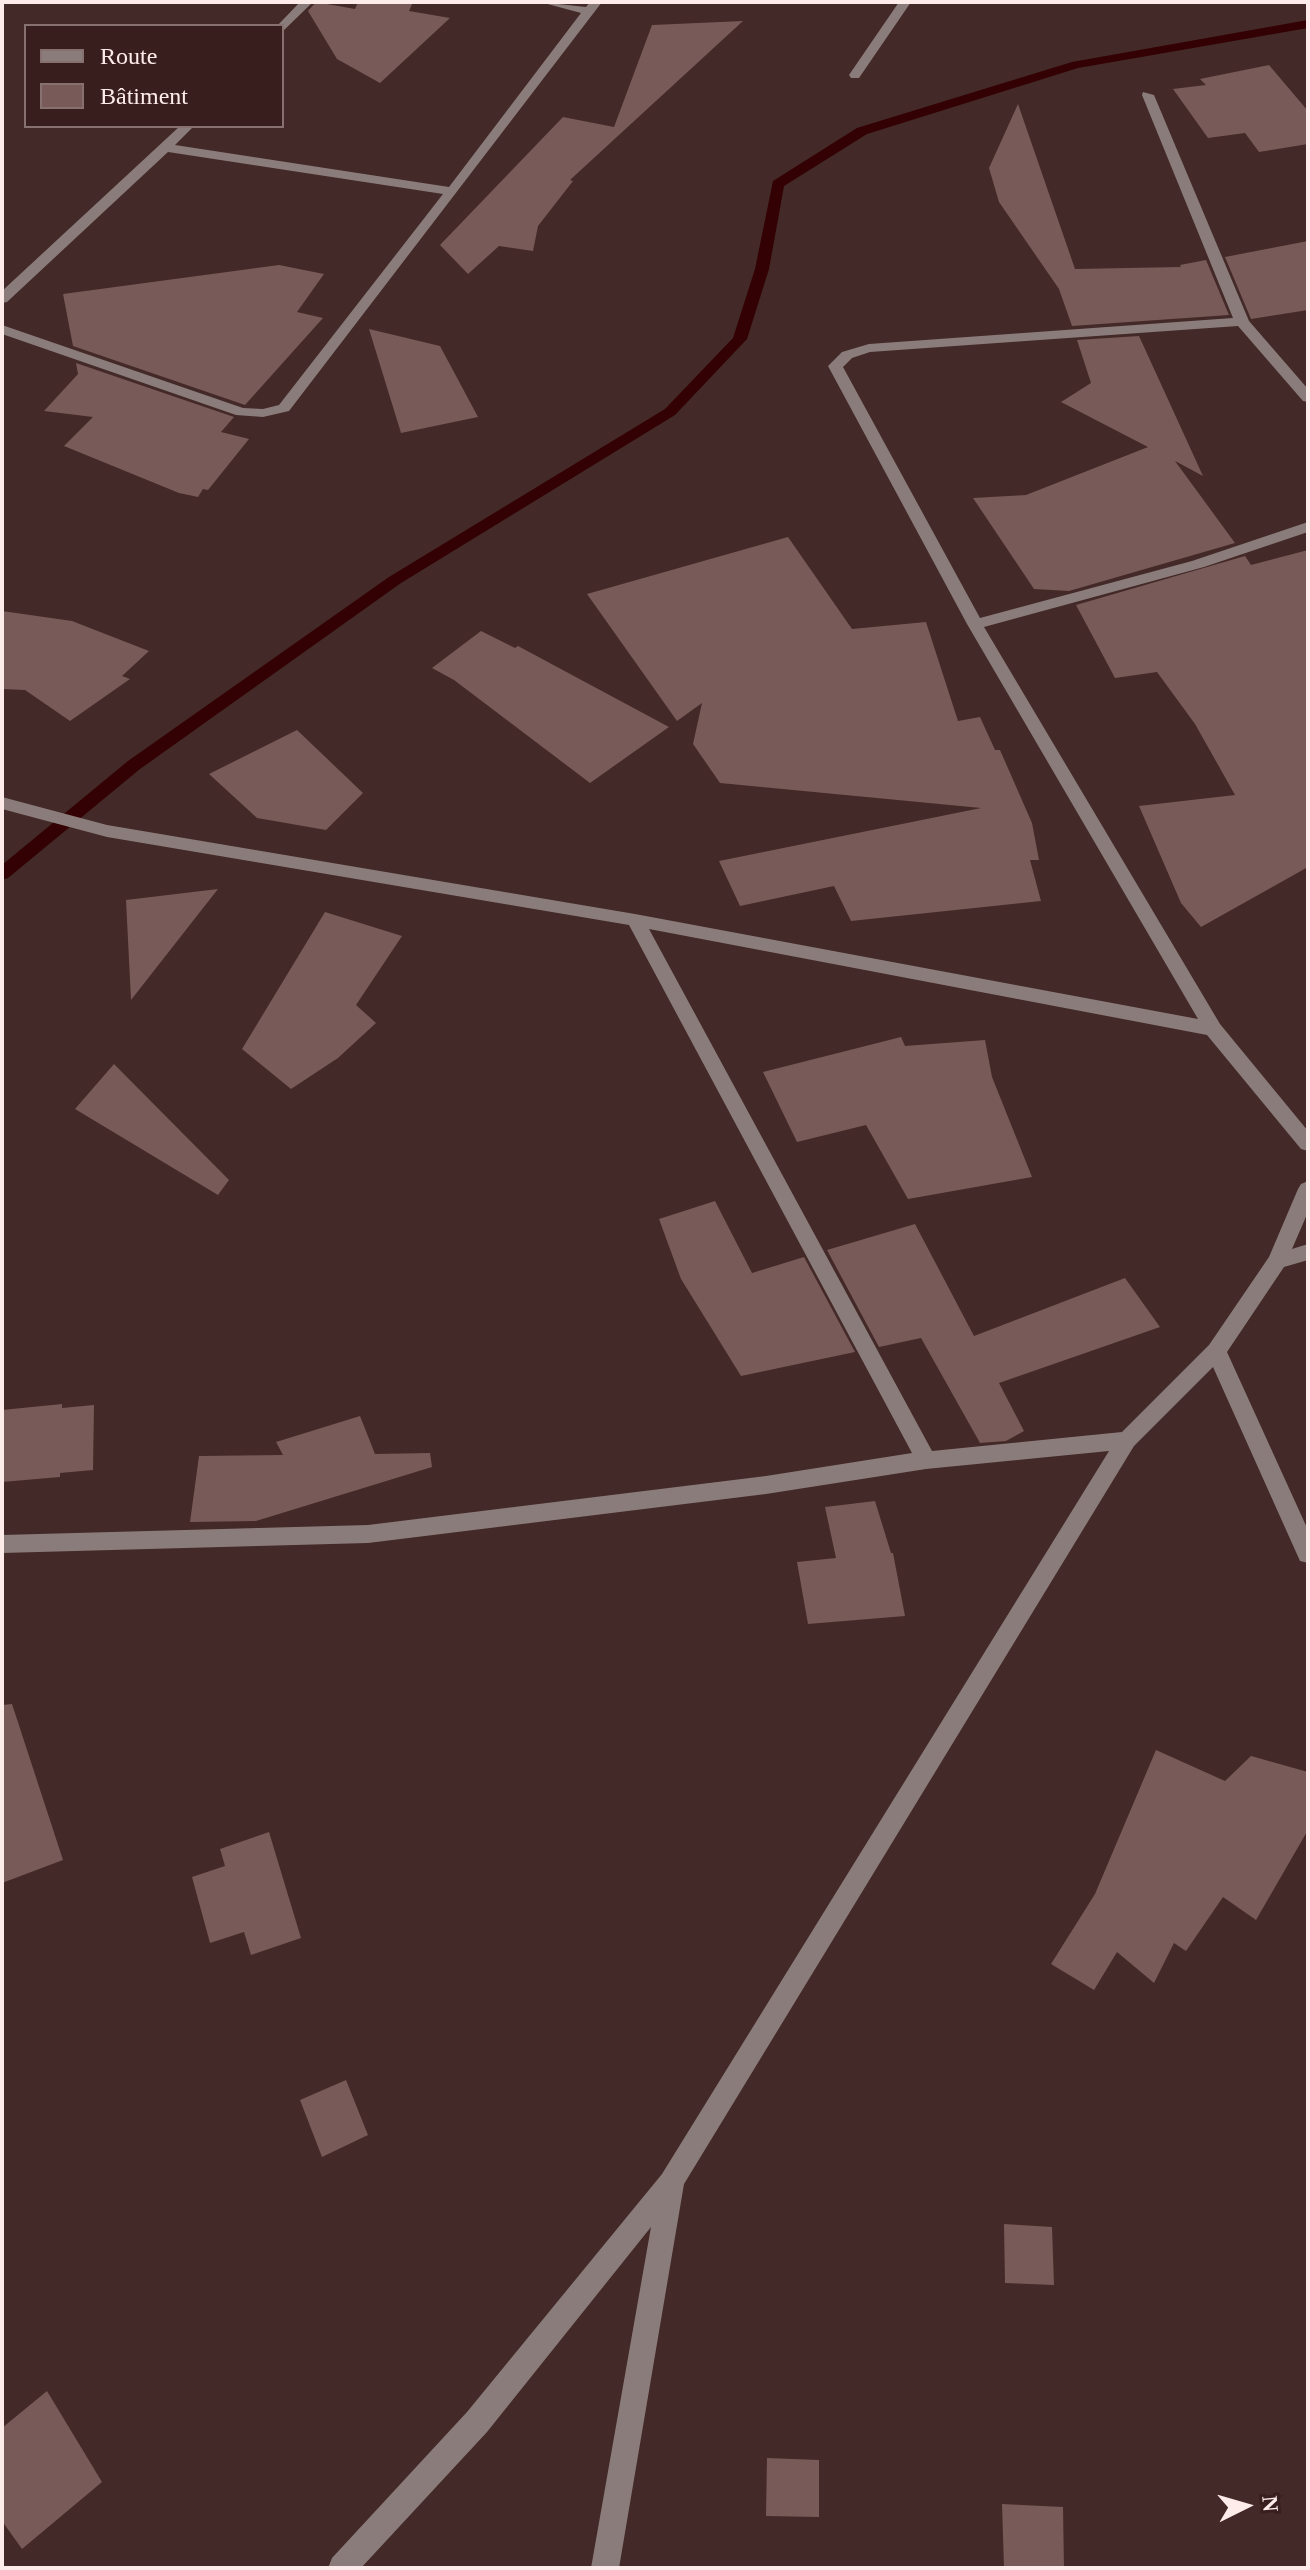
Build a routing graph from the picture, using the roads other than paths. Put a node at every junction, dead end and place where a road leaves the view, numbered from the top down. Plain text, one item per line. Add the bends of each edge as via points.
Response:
1 (307, 2) edge
2 (546, 2) edge
3 (905, 2) edge
4 (593, 6) edge
5 (284, 26) edge
6 (855, 75) dead end
7 (1148, 95) dead end
8 (186, 128) edge
9 (167, 148) junction
10 (451, 191) junction
11 (2, 299) edge
12 (1242, 322) junction
13 (2, 329) edge
14 (1308, 398) edge
15 (1308, 527) edge
16 (975, 624) junction
17 (2, 803) edge
18 (635, 920) junction
19 (1213, 1029) junction
20 (1308, 1144) edge
21 (1308, 1189) edge
22 (1308, 1252) edge
23 (1277, 1261) junction
24 (1216, 1351) junction
25 (1127, 1440) junction
26 (926, 1460) junction
27 (2, 1544) edge
28 (1308, 1554) edge
29 (672, 2180) junction
30 (342, 2568) edge
31 (605, 2568) edge

1 - 5 street
2 - 4 street
3 - 6 street
4 - 10 street
7 - 12 street
8 - 9 street
9 - 10 street
9 - 11 street
10 - 13 street via 284,408 241,412
12 - 14 street
12 - 16 street via 869,348 847,355 835,366
15 - 16 street via 1198,564
16 - 19 street
17 - 18 street via 107,831
18 - 19 street
18 - 26 street
19 - 20 street
21 - 23 street
22 - 23 street
23 - 24 street
24 - 25 street
24 - 28 street
25 - 26 street
25 - 29 street
26 - 27 street via 368,1534
29 - 30 street via 477,2422
29 - 31 street

